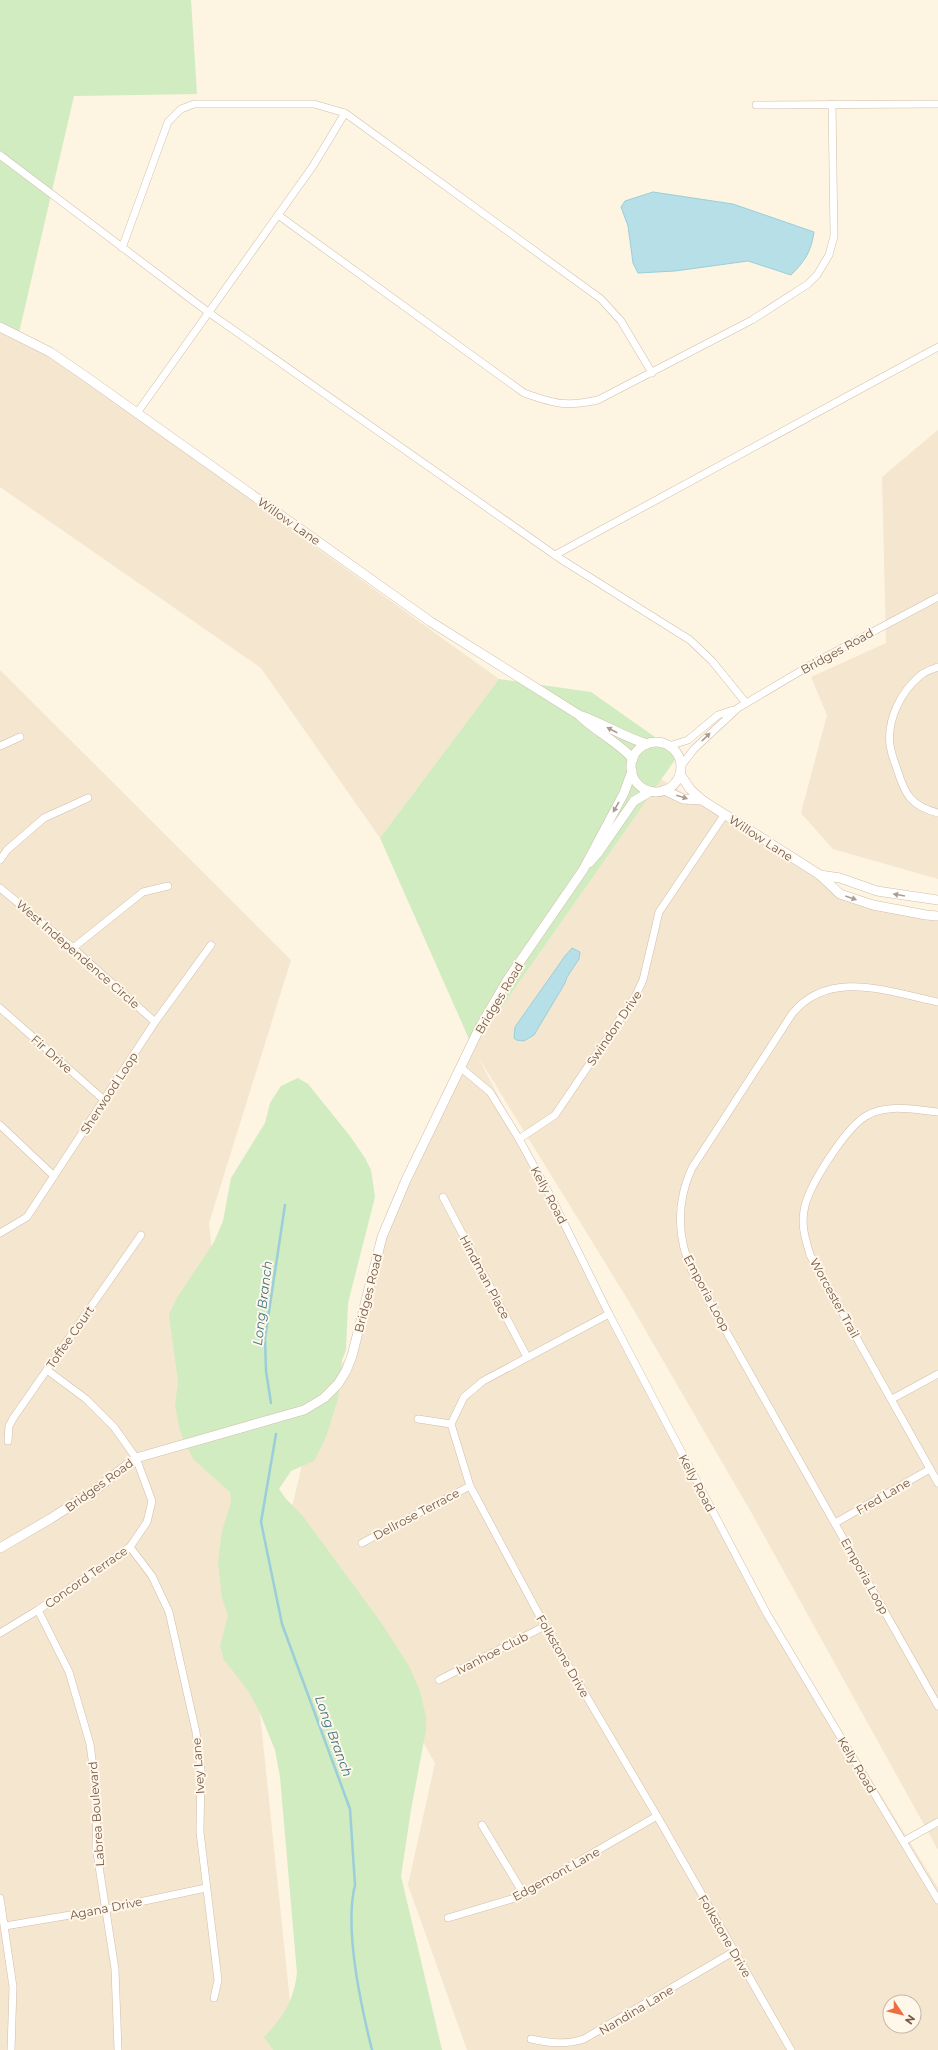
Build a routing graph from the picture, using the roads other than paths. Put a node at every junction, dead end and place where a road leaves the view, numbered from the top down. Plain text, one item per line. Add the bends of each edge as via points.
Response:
1 (832, 104) junction
2 (938, 104) edge
3 (756, 105) dead end
4 (345, 113) junction
5 (0, 155) edge
6 (278, 215) junction
7 (122, 248) junction
8 (208, 312) junction
9 (0, 327) edge
10 (938, 347) edge
11 (652, 373) junction
12 (137, 413) junction
13 (555, 555) junction
14 (938, 597) edge
15 (938, 667) edge
16 (746, 703) junction
17 (738, 708) junction
18 (579, 715) junction
19 (20, 738) dead end
20 (647, 744) junction
21 (0, 746) edge
22 (669, 746) junction
23 (633, 759) junction
24 (680, 770) junction
25 (632, 771) junction
26 (664, 790) junction
27 (651, 791) junction
28 (88, 798) dead end
29 (702, 800) junction
30 (938, 813) edge
31 (725, 814) junction
32 (0, 860) edge
33 (583, 870) junction
34 (820, 875) junction
35 (168, 886) dead end
36 (0, 888) edge
37 (938, 900) edge
38 (938, 916) edge
39 (211, 945) dead end
40 (73, 948) junction
41 (938, 1002) edge
42 (0, 1008) edge
43 (155, 1022) junction
44 (460, 1067) junction
45 (104, 1100) junction
46 (938, 1112) edge
47 (0, 1125) edge
48 (519, 1139) junction
49 (54, 1176) junction
50 (443, 1197) dead end
51 (0, 1233) edge
52 (141, 1235) dead end
53 (609, 1314) junction
54 (527, 1357) junction
55 (47, 1370) junction
56 (938, 1374) edge
57 (892, 1399) junction
58 (418, 1419) dead end
59 (451, 1424) junction
60 (8, 1441) dead end
61 (136, 1458) junction
62 (930, 1469) junction
63 (938, 1483) edge
64 (470, 1486) junction
65 (835, 1523) junction
66 (362, 1543) dead end
67 (130, 1547) junction
68 (0, 1548) edge
69 (38, 1610) junction
70 (545, 1626) junction
71 (0, 1633) edge
72 (439, 1680) dead end
73 (938, 1706) edge
74 (657, 1816) junction
75 (938, 1822) edge
76 (482, 1825) dead end
77 (904, 1841) junction
78 (206, 1888) junction
79 (523, 1894) junction
80 (0, 1898) edge
81 (938, 1900) edge
82 (106, 1909) junction
83 (448, 1918) dead end
84 (5, 1926) junction
85 (733, 1952) junction
86 (214, 1998) dead end
87 (531, 2039) dead end
88 (11, 2050) edge
89 (118, 2050) edge
90 (791, 2050) edge

1 - 2 street
1 - 3 street
1 - 11 street via 834,236 829,255 817,275 808,284 752,320
4 - 6 street via 313,166
4 - 7 street via 314,104 194,104 181,109 168,122
4 - 11 street via 601,299 621,321
5 - 7 street
6 - 8 street
6 - 11 street via 524,393 553,403 574,405 598,400
7 - 8 street
8 - 12 street
8 - 13 street
9 - 12 street, Willow Lane via 50,352
10 - 13 street
12 - 18 street, Willow Lane via 431,622
13 - 16 street via 690,640 712,661
14 - 16 street, Bridges Road via 814,663
15 - 30 street via 922,674 909,687 895,708 890,729 890,746 902,788 908,797 920,807
16 - 17 street, Bridges Road
17 - 22 street, Bridges Road via 718,715 688,740
24 -> 17 street, Bridges Road via 694,749
20 -> 18 street, Willow Lane via 630,739
18 - 23 street, Willow Lane via 592,728 622,746
19 - 21 street
20 - 22 street via 658,742
20 - 23 street
22 - 24 street via 678,754
23 - 25 street
24 - 26 street via 674,784
24 - 29 street, Willow Lane via 690,789
25 - 27 street via 637,783
25 -> 33 street, Bridges Road via 624,793
26 - 27 street
26 -> 29 street, Willow Lane via 683,799
27 - 33 street, Bridges Road via 634,801
28 - 32 street via 44,818 7,850
29 - 31 street, Willow Lane
31 - 34 street, Willow Lane
31 - 48 street, Swindon Drive via 659,912 643,980 636,997 555,1115
33 - 44 street, Bridges Road via 508,979
37 -> 34 street, Willow Lane via 877,891 840,878
34 -> 38 street, Willow Lane via 840,894 859,901
35 - 40 street via 143,892
36 - 40 street, West Independence Circle
39 - 43 street, Sherwood Loop
40 - 43 street, West Independence Circle
41 - 65 street, Emporia Loop via 851,986 822,991 801,1004 695,1162 686,1183 682,1202 680,1232 692,1271
42 - 45 street, Fir Drive
43 - 45 street, Sherwood Loop
44 - 48 street, Kelly Road via 490,1092
44 - 61 street, Bridges Road via 393,1208 373,1271 352,1356 338,1384 324,1398 304,1410
45 - 49 street, Sherwood Loop
46 - 57 street, Worcester Trail via 891,1108 867,1115 849,1130 811,1187 804,1210 803,1230 810,1256
47 - 49 street
48 - 53 street, Kelly Road
49 - 51 street, Sherwood Loop via 27,1217
50 - 54 street, Hindman Place
52 - 55 street, Toffee Court
53 - 54 street
53 - 77 street, Kelly Road via 771,1620
54 - 59 street via 483,1381 464,1397
55 - 60 street, Toffee Court via 9,1426
55 - 61 street, Concord Terrace via 94,1406 114,1427
56 - 57 street
57 - 62 street, Worcester Trail
58 - 59 street
59 - 64 street, Folkstone Drive
61 - 67 street, Concord Terrace via 152,1501 148,1522
61 - 68 street, Bridges Road via 95,1490
62 - 63 street, Worcester Trail
62 - 65 street, Fred Lane
64 - 66 street, Dellrose Terrace
64 - 70 street, Folkstone Drive
65 - 73 street, Emporia Loop
67 - 69 street, Concord Terrace
67 - 78 street, Ivey Lane via 152,1576 169,1612 196,1732 201,1770 200,1832
69 - 71 street, Concord Terrace
69 - 82 street, Labrea Boulevard via 69,1672 90,1744 97,1797 96,1847
70 - 72 street, Ivanhoe Club
70 - 74 street, Folkstone Drive
74 - 79 street, Edgemont Lane
74 - 85 street, Folkstone Drive
75 - 77 street
76 - 79 street
77 - 81 street, Kelly Road
78 - 82 street, Agana Drive
78 - 86 street, Ivey Lane via 218,1980
79 - 83 street, Edgemont Lane
80 - 84 street
82 - 84 street, Agana Drive
82 - 89 street, Labrea Boulevard via 115,1969
84 - 88 street via 13,1987
85 - 87 street, Nandina Lane via 584,2039 552,2044
85 - 90 street, Folkstone Drive

